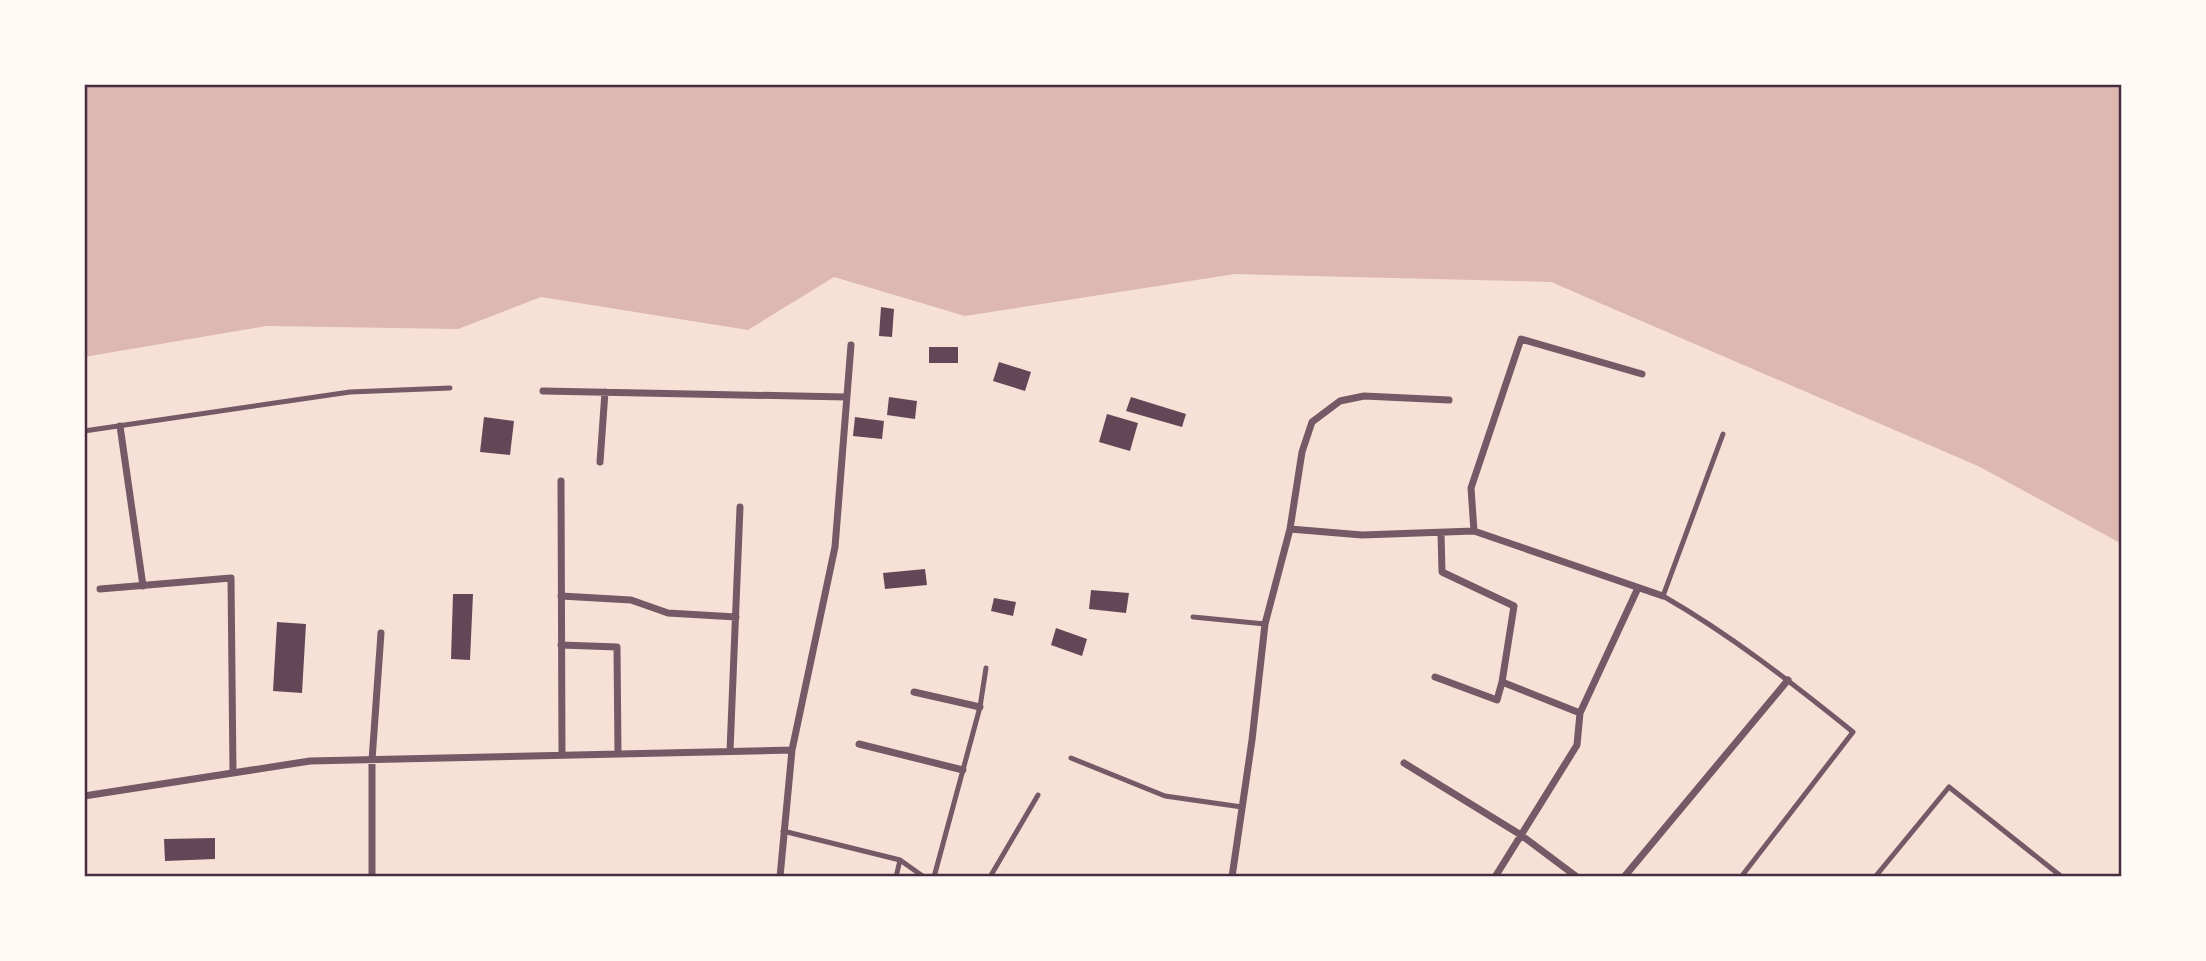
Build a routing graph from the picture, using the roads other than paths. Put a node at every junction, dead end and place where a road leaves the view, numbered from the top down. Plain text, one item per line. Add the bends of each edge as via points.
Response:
1 (850, 345) dead end
2 (1642, 374) dead end
3 (450, 388) dead end
4 (543, 391) dead end
5 (605, 392) junction
6 (846, 397) junction
7 (1449, 400) dead end
8 (120, 426) junction
9 (84, 430) edge
10 (1723, 434) dead end
11 (600, 462) dead end
12 (561, 481) dead end
13 (740, 507) dead end
14 (1290, 529) junction
15 (1474, 531) junction
16 (1441, 533) junction
17 (143, 586) junction
18 (1638, 588) junction
19 (100, 589) dead end
20 (561, 596) junction
21 (1663, 596) junction
22 (736, 617) junction
23 (1193, 617) dead end
24 (1265, 624) junction
25 (381, 633) dead end
26 (561, 645) junction
27 (986, 668) dead end
28 (1435, 677) dead end
29 (1788, 680) junction
30 (1502, 681) junction
31 (914, 692) dead end
32 (980, 707) junction
33 (1580, 713) junction
34 (859, 744) dead end
35 (792, 750) junction
36 (730, 751) junction
37 (618, 754) junction
38 (562, 755) junction
39 (1071, 758) dead end
40 (372, 760) junction
41 (1404, 763) dead end
42 (963, 770) junction
43 (233, 773) junction
44 (1038, 795) dead end
45 (84, 796) edge
46 (1242, 807) junction
47 (783, 831) junction
48 (1521, 835) junction
49 (900, 860) junction
50 (372, 877) edge
51 (780, 877) edge
52 (896, 877) edge
53 (924, 877) edge
54 (934, 877) edge
55 (990, 877) edge
56 (1232, 877) edge
57 (1495, 877) edge
58 (1577, 877) edge
59 (1624, 877) edge
60 (1741, 877) edge
61 (1875, 877) edge
62 (2062, 877) edge

1 - 6 street
2 - 15 street via 1521,339 1471,488
3 - 8 lane via 350,392
4 - 5 street
5 - 6 street
5 - 11 street
6 - 35 street via 835,547
7 - 14 street via 1364,396 1340,401 1312,422 1302,452
8 - 9 lane
8 - 17 street
10 - 21 lane
12 - 20 street
13 - 22 street
14 - 16 street via 1362,535
14 - 24 street
15 - 16 street
15 - 18 street
16 - 30 street via 1442,572 1514,606
17 - 19 street
17 - 43 street via 231,578
18 - 21 street
18 - 33 street
20 - 22 street via 631,600 667,613
20 - 26 street
21 - 29 lane
22 - 36 street
23 - 24 lane
24 - 46 street
25 - 40 street
26 - 37 street via 618,647
26 - 38 street
27 - 32 lane
28 - 30 street via 1497,699
29 - 59 street
29 - 60 lane via 1853,732
30 - 33 street
31 - 32 street
32 - 42 lane
33 - 48 street via 1577,746
34 - 42 street
35 - 36 street
35 - 47 street
36 - 37 street
37 - 38 street
38 - 40 street
39 - 46 lane via 1165,796
40 - 43 street via 310,761
40 - 50 street
41 - 48 street
42 - 54 lane
43 - 45 street
44 - 55 lane
46 - 56 street
47 - 49 lane
47 - 51 street
48 - 57 street
48 - 58 street
49 - 52 lane
49 - 53 lane
61 - 62 lane via 1949,787

